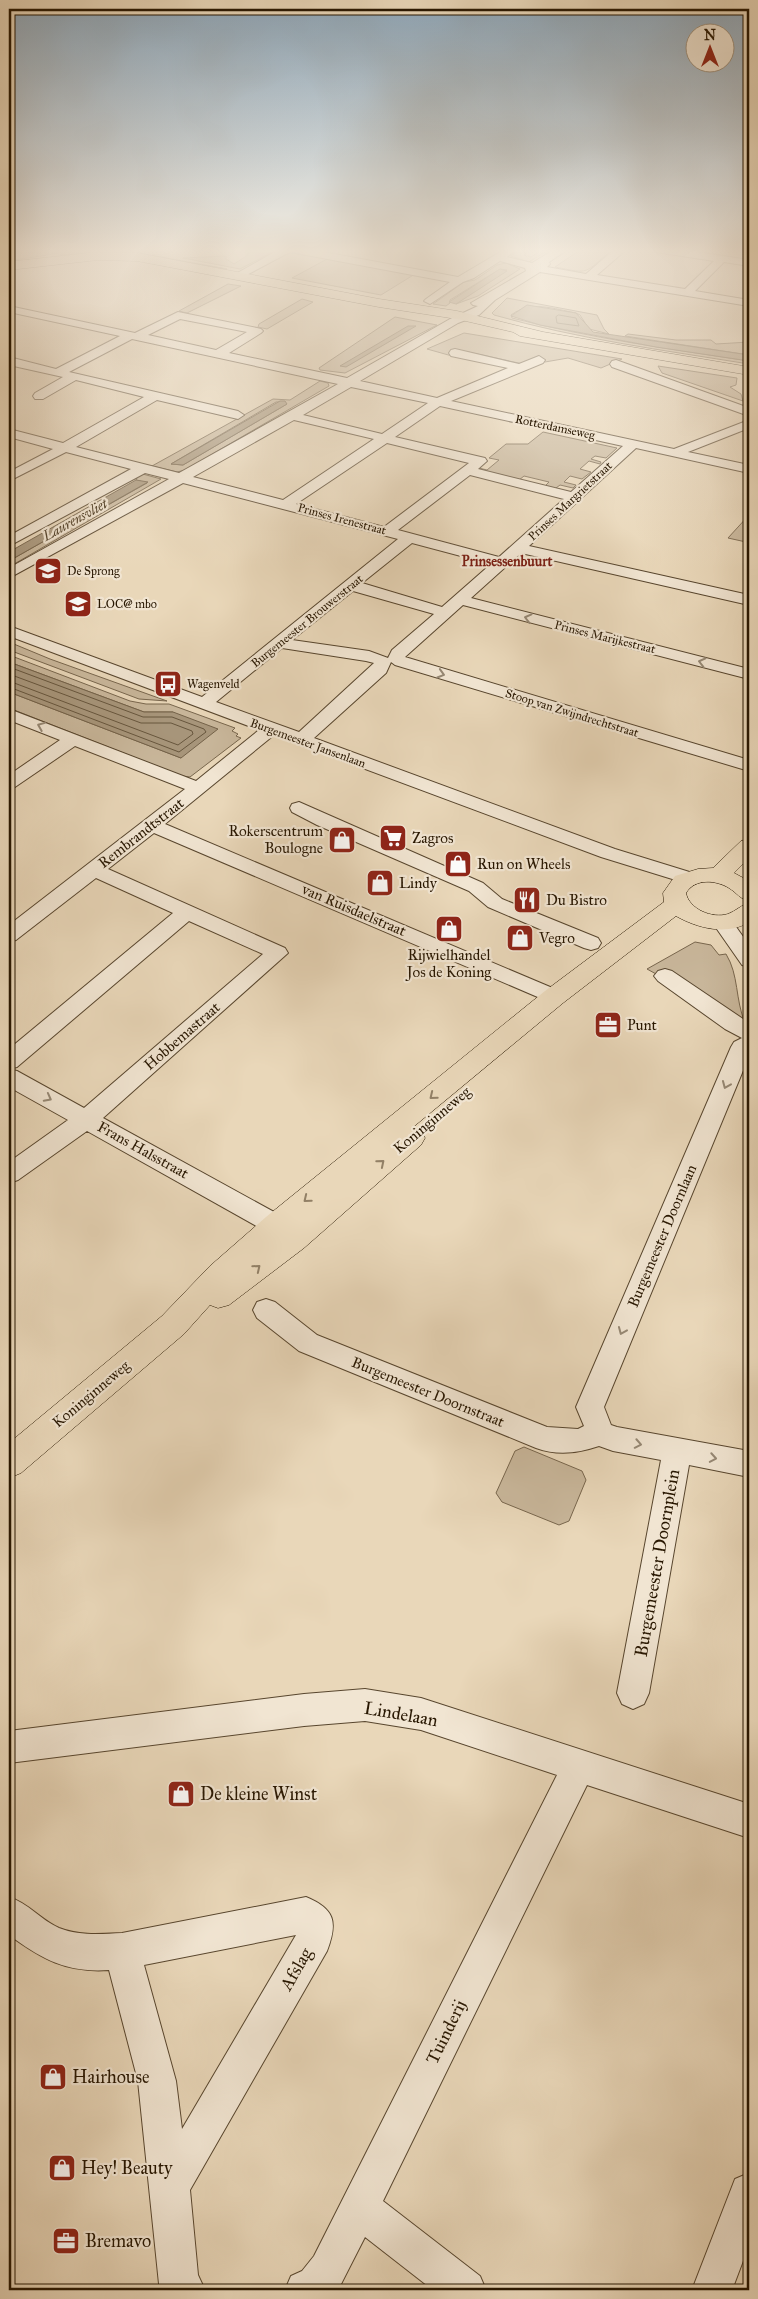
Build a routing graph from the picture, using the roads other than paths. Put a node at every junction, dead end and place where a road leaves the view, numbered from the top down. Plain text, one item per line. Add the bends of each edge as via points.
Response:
1 (92, 355) edge
2 (218, 355) edge
3 (394, 355) edge
4 (465, 355) edge
5 (651, 355) edge
6 (539, 360) dead end
7 (9, 361) edge
8 (616, 364) dead end
9 (522, 368) junction
10 (749, 370) edge
11 (58, 372) junction
12 (75, 376) junction
13 (346, 383) junction
14 (156, 395) junction
15 (38, 396) dead end
16 (438, 402) junction
17 (749, 412) edge
18 (238, 415) dead end
19 (292, 416) junction
20 (749, 424) edge
21 (9, 433) edge
22 (385, 438) junction
23 (633, 444) junction
24 (66, 447) junction
25 (676, 453) junction
26 (143, 468) junction
27 (466, 470) junction
28 (749, 470) edge
29 (9, 477) edge
30 (182, 478) junction
31 (574, 497) junction
32 (287, 504) junction
33 (388, 531) junction
34 (409, 538) junction
35 (9, 542) edge
36 (519, 548) junction
37 (502, 562) junction
38 (9, 574) edge
39 (351, 585) junction
40 (460, 600) junction
41 (749, 600) edge
42 (446, 613) junction
43 (9, 631) edge
44 (280, 642) junction
45 (388, 659) junction
46 (749, 674) edge
47 (204, 703) junction
48 (9, 714) edge
49 (271, 729) junction
50 (73, 739) junction
51 (301, 740) junction
52 (749, 766) edge
53 (9, 783) edge
54 (198, 788) junction
55 (299, 808) dead end
56 (152, 825) junction
57 (749, 846) edge
58 (94, 870) junction
59 (718, 876) junction
60 (746, 884) edge
61 (684, 897) junction
62 (187, 912) junction
63 (740, 921) edge
64 (9, 935) edge
65 (591, 943) dead end
66 (749, 960) edge
67 (665, 976) dead end
68 (554, 997) junction
69 (749, 1033) edge
70 (749, 1044) edge
71 (12, 1057) edge
72 (9, 1077) edge
73 (87, 1119) junction
74 (9, 1174) edge
75 (276, 1225) junction
76 (266, 1310) dead end
77 (173, 1325) junction
78 (601, 1432) junction
79 (677, 1452) junction
80 (9, 1463) edge
81 (749, 1464) edge
82 (634, 1693) dead end
83 (9, 1747) edge
84 (579, 1765) junction
85 (749, 1821) edge
86 (9, 1914) edge
87 (122, 1951) junction
88 (170, 2187) junction
89 (746, 2201) edge
90 (359, 2207) junction
91 (182, 2287) edge
92 (305, 2290) edge
93 (466, 2290) edge
94 (712, 2290) edge

1 - 11 street
2 - 13 street, Rotterdamseweg
3 - 13 street
4 - 9 street
5 - 10 main road
6 - 9 street
7 - 11 street
8 - 17 street
9 - 16 street
11 - 12 street
12 - 14 street
12 - 15 street
13 - 16 street, Rotterdamseweg
13 - 19 street
14 - 18 street
14 - 24 street
16 - 22 street
16 - 23 street, Rotterdamseweg
19 - 22 street
19 - 30 street
20 - 25 street
21 - 24 street, Prinses Irenestraat
22 - 27 street via 480,461
22 - 32 street
23 - 25 street, Rotterdamseweg
23 - 31 street, Prinses Margrietstraat
24 - 26 street, Prinses Irenestraat
24 - 29 street
25 - 28 street, Rotterdamseweg
26 - 30 street, Prinses Irenestraat
26 - 35 street
27 - 31 street
27 - 33 street
30 - 32 street, Prinses Irenestraat
30 - 38 street
31 - 36 street, Prinses Margrietstraat
32 - 33 street, Prinses Irenestraat
33 - 34 street, Prinses Irenestraat
34 - 37 street, Prinses Irenestraat
34 - 39 street, Burgemeester Brouwerstraat
36 - 37 street, Prinses Margrietstraat
36 - 41 street
37 - 40 street, Prinses Margrietstraat
39 - 42 street
39 - 44 street, Burgemeester Brouwerstraat
40 - 42 street, Prinses Margrietstraat
46 -> 40 street, Prinses Marijkestraat
42 - 45 street, Prinses Margrietstraat
43 - 47 street, Burgemeester Jansenlaan
44 - 45 street, Stoop van Zwijndrechtstraat
44 - 47 street, Burgemeester Brouwerstraat
45 - 51 street, Prinses Margrietstraat
45 -> 52 street, Stoop van Zwijndrechtstraat
47 - 49 street, Burgemeester Jansenlaan
50 -> 48 street
49 - 51 street, Burgemeester Jansenlaan
49 - 54 street, Rembrandtstraat
50 - 53 street
50 - 54 street
51 - 61 street, Burgemeester Jansenlaan via 608,853
54 - 56 street, Rembrandtstraat
55 - 65 street via 476,887 495,903
56 - 58 street, Rembrandtstraat
56 - 68 street, van Ruisdaelstraat
57 - 59 main road
58 - 62 street
58 - 64 street, Rembrandtstraat
59 - 60 main road
59 - 61 main road via 702,875
61 - 63 main road via 707,921
61 - 68 main road, Koninginneweg
77 -> 61 main road, Koninginneweg via 252,1272 625,962
62 - 71 street
62 - 73 street, Hobbemastraat via 278,953
63 - 66 street
67 - 69 street
68 -> 75 main road, Koninginneweg
70 -> 78 street, Burgemeester Doornlaan via 742,1047 590,1407
72 -> 73 street, Frans Halsstraat
73 - 74 street, Hobbemastraat
73 - 75 street, Frans Halsstraat
75 - 77 main road, Koninginneweg via 220,1274
76 - 78 street, Burgemeester Doornstraat via 308,1342 546,1439 578,1440
77 - 80 main road, Koninginneweg
78 -> 79 street, Burgemeester Doornplein via 613,1439
79 -> 81 street
79 - 82 street, Burgemeester Doornplein
83 - 84 street, Lindelaan via 304,1710 365,1706 421,1714
84 - 85 street, Lindelaan
84 - 90 street, Tuinderij
86 - 87 street, Afslag via 51,1944 91,1953
87 - 88 street via 157,2081
87 - 88 street, Afslag via 306,1915 316,1922 314,1938
88 - 91 street
89 - 94 street
90 - 92 street, Tuinderij via 328,2270 314,2288
90 - 93 street

